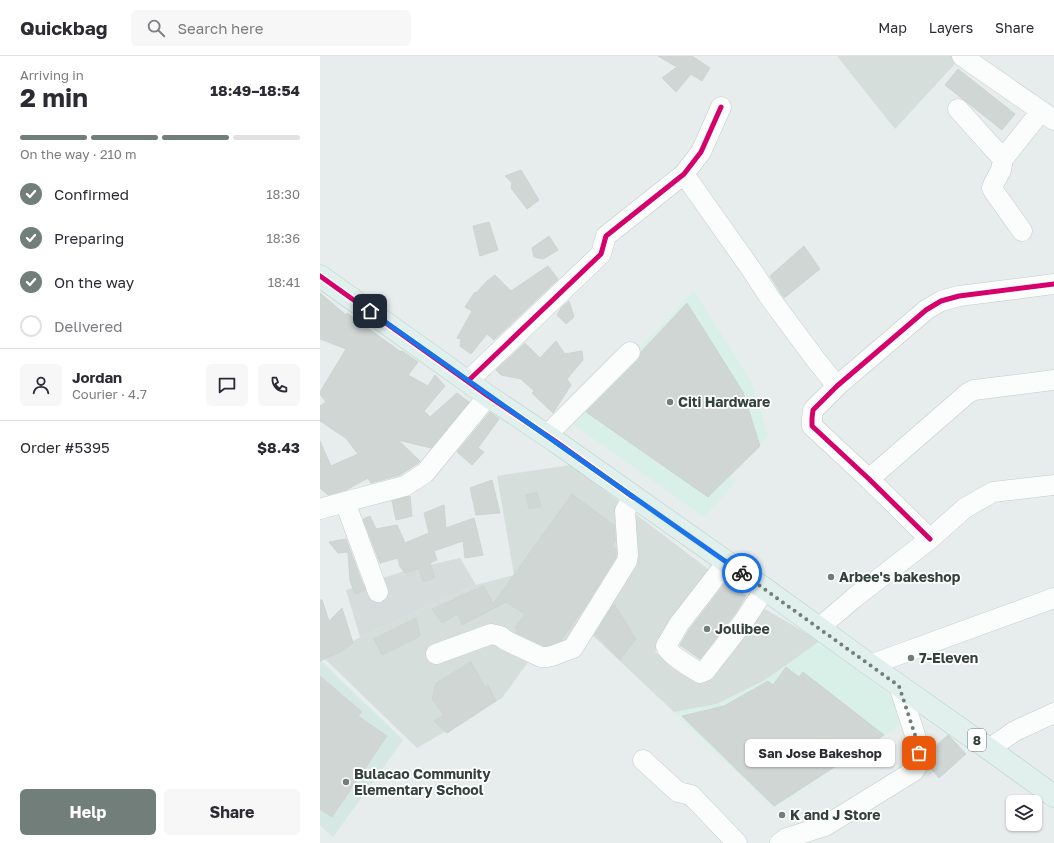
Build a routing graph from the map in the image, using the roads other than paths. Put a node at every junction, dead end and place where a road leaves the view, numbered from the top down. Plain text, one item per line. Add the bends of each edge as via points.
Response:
1 (962, 56) edge
2 (721, 107) dead end
3 (958, 109) dead end
4 (1048, 116) edge
5 (1003, 159) junction
6 (684, 174) junction
7 (1022, 230) dead end
8 (320, 276) edge
9 (1054, 284) edge
10 (630, 352) dead end
11 (1054, 380) edge
12 (468, 381) junction
13 (837, 386) junction
14 (488, 396) junction
15 (546, 436) junction
16 (869, 479) junction
17 (1054, 485) edge
18 (633, 496) junction
19 (345, 502) junction
20 (320, 509) edge
21 (930, 540) junction
22 (727, 562) junction
23 (765, 589) junction
24 (378, 592) dead end
25 (1054, 598) edge
26 (819, 628) junction
27 (436, 654) dead end
28 (870, 665) junction
29 (899, 686) junction
30 (1054, 713) edge
31 (989, 749) junction
32 (644, 760) dead end
33 (1054, 796) edge
34 (737, 843) edge
35 (780, 843) edge

1 - 4 street
2 - 6 street via 701,152
3 - 5 street
4 - 5 street
5 - 7 street via 1001,170 992,188
6 - 12 street via 606,236 601,254
6 - 13 street via 770,298
8 - 12 main road, 8
9 - 13 street via 959,296 941,301 926,310
10 - 15 street
11 - 16 street via 974,390 968,393
12 - 14 main road, 8
13 - 16 street via 813,410 812,426
14 - 15 main road, 8
14 - 19 street via 425,473 405,486
15 - 18 main road, 8
16 - 21 street
17 - 21 street via 993,492 965,508
18 - 22 main road, 8
18 - 27 street via 625,511 627,561 572,648 552,656 541,657 492,634
19 - 20 street
19 - 24 street
21 - 26 street
22 - 23 main road, 8
22 - 23 street via 679,624 666,646 678,658 700,673 705,671
23 - 26 main road, 8
25 - 28 street
26 - 28 main road, 8
28 - 29 main road, 8
29 - 31 main road, 8
29 - 35 street via 919,753 914,771 825,826 787,838
30 - 31 street via 1015,731
31 - 33 main road, 8
32 - 34 street via 678,792 691,795

